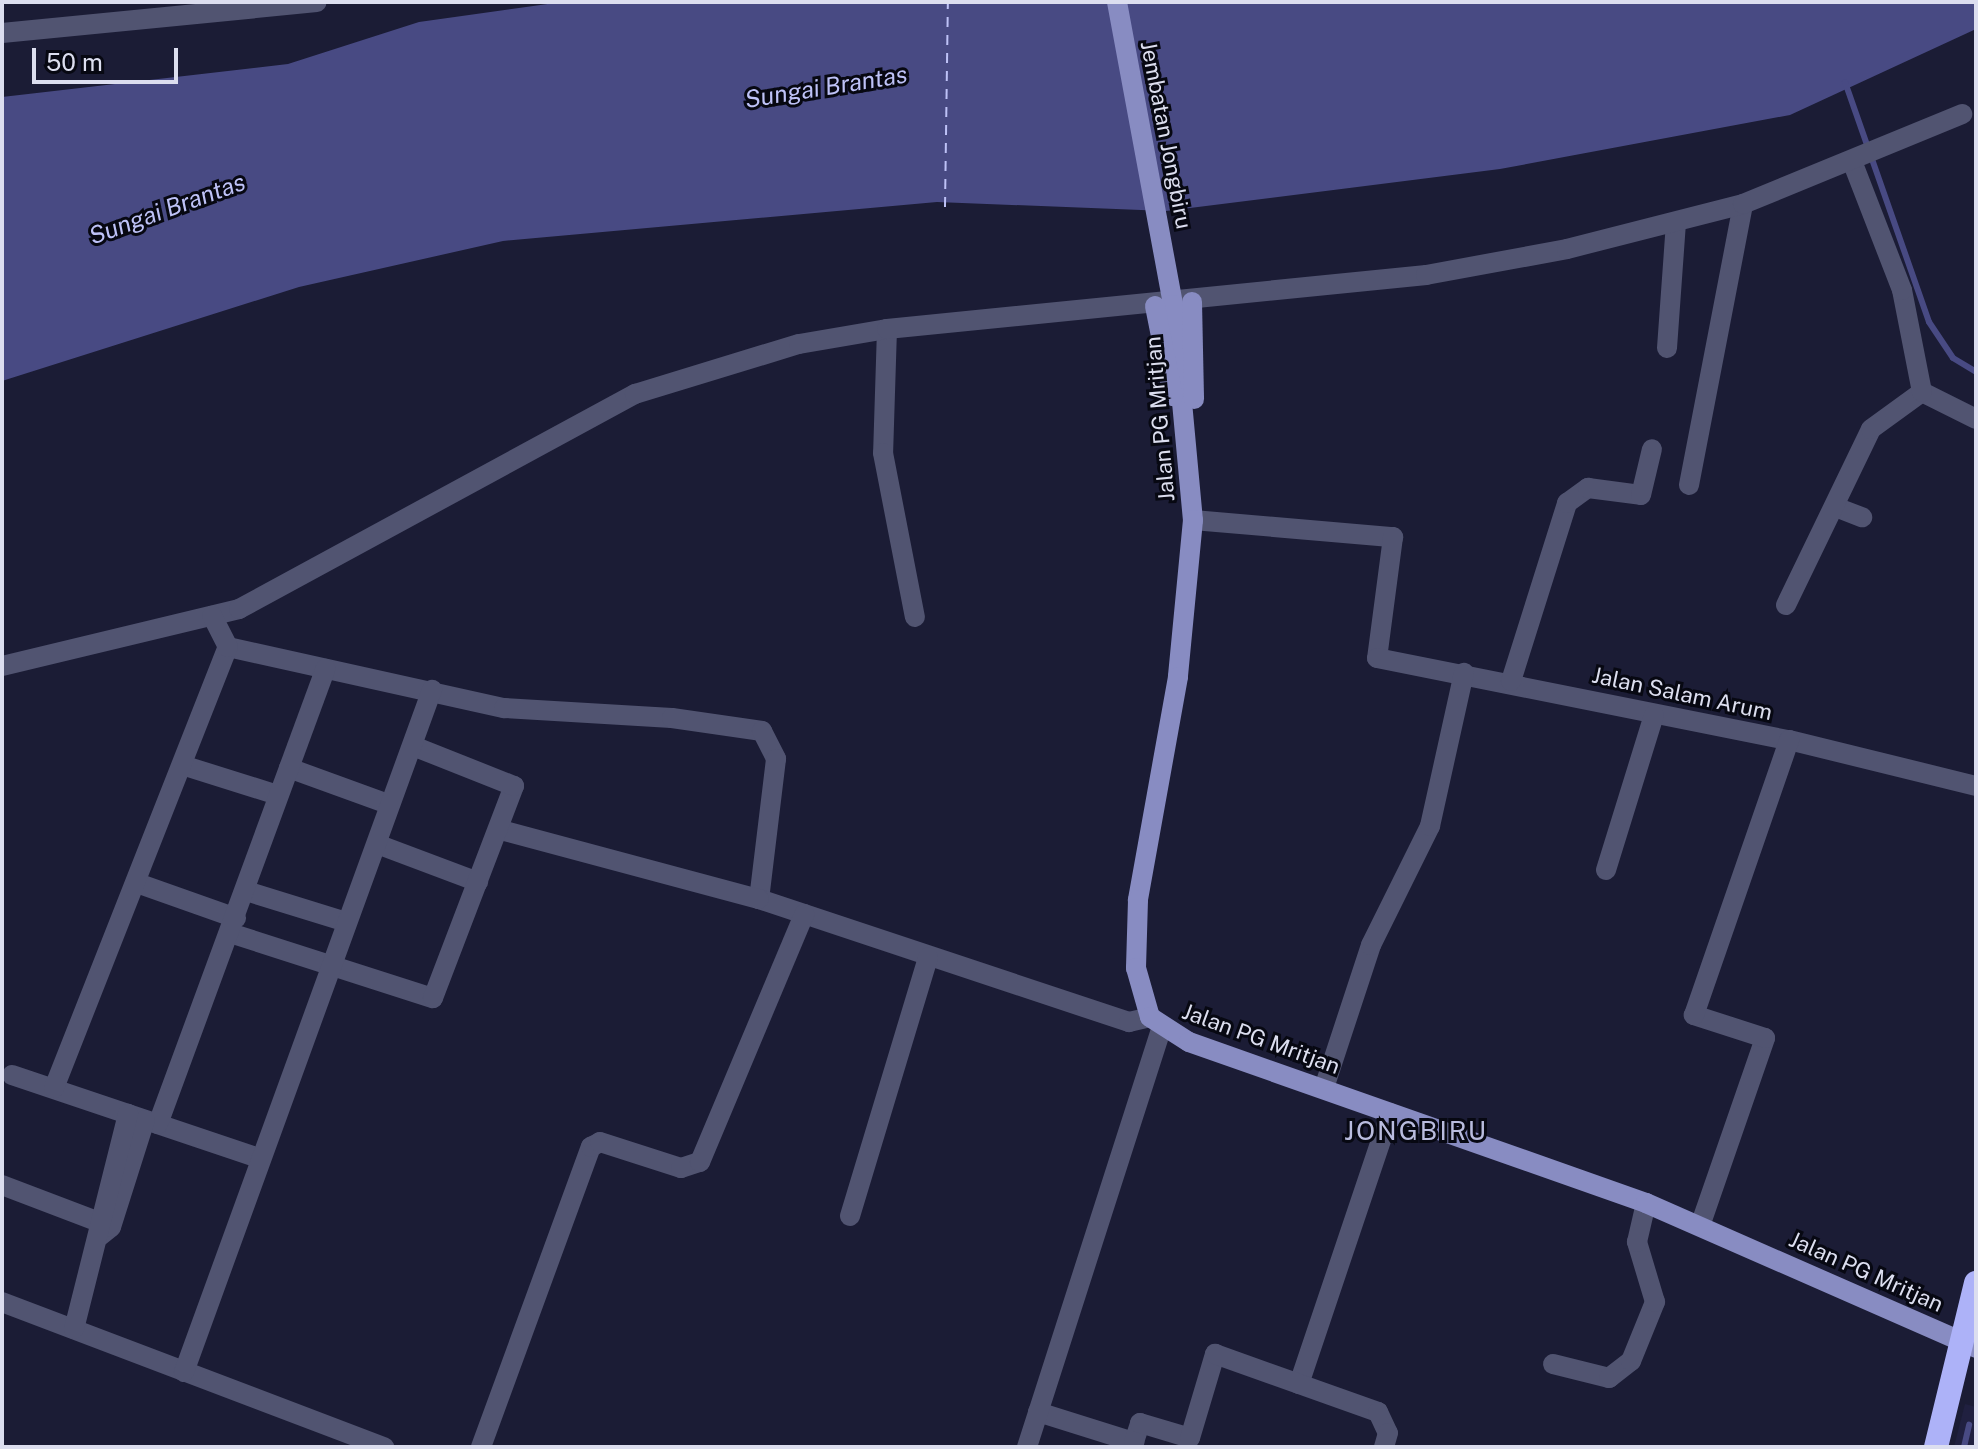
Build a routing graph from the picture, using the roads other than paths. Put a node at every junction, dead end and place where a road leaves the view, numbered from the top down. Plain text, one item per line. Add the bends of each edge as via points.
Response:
1 (316, 2) edge
2 (1117, 2) edge
3 (2, 33) edge
4 (1962, 114) dead end
5 (1852, 161) junction
6 (1743, 204) junction
7 (1676, 223) junction
8 (1168, 277) joint
9 (1173, 304) junction
10 (887, 329) junction
11 (1667, 348) dead end
12 (1922, 392) junction
13 (1976, 419) edge
14 (1652, 449) dead end
15 (1689, 485) dead end
16 (1838, 508) junction
17 (1862, 517) dead end
18 (1193, 520) junction
19 (1786, 605) dead end
20 (212, 616) junction
21 (915, 617) dead end
22 (228, 647) junction
23 (2, 666) edge
24 (325, 669) junction
25 (1464, 673) junction
26 (1511, 681) junction
27 (432, 690) junction
28 (1654, 715) junction
29 (1789, 740) junction
30 (413, 746) junction
31 (182, 765) junction
32 (289, 768) junction
33 (1976, 786) edge
34 (278, 795) junction
35 (388, 804) junction
36 (501, 830) junction
37 (377, 844) junction
38 (1606, 870) dead end
39 (478, 882) junction
40 (137, 883) junction
41 (246, 891) junction
42 (759, 899) junction
43 (804, 914) junction
44 (346, 922) junction
45 (233, 926) junction
46 (928, 957) junction
47 (329, 965) junction
48 (1156, 1022) junction
49 (12, 1075) dead end
50 (54, 1088) junction
51 (1324, 1088) junction
52 (1390, 1113) junction
53 (144, 1119) junction
54 (256, 1157) junction
55 (2, 1185) edge
56 (1646, 1203) junction
57 (850, 1216) dead end
58 (1700, 1226) junction
59 (103, 1228) junction
60 (1976, 1283) edge
61 (2, 1294) edge
62 (2, 1302) edge
63 (75, 1325) junction
64 (1969, 1345) edge
65 (1553, 1364) dead end
66 (184, 1372) junction
67 (1299, 1384) junction
68 (1038, 1412) junction
69 (324, 1438) edge
70 (384, 1447) edge
71 (481, 1447) edge
72 (1027, 1447) edge
73 (1384, 1447) edge
74 (1936, 1447) edge

1 - 3 street
2 - 8 main road, Jembatan Jongbiru
4 - 5 street
5 - 6 street
5 - 12 street via 1902,290
6 - 7 street
6 - 15 street
7 - 9 street via 1426,275
7 - 11 street
8 - 9 main road, Jalan PG Mritjan
9 - 10 street
9 - 18 main road, Jalan PG Mritjan
10 - 20 street via 799,344 635,394 378,538
10 - 21 street via 883,453
12 - 13 street
12 - 16 street via 1871,429
14 - 26 street via 1641,495 1588,488 1567,503
16 - 17 street
16 - 19 street
18 - 25 street, Jalan Salam Arum via 1393,537 1377,658
18 - 48 main road, Jalan PG Mritjan via 1178,677 1138,900 1136,968
20 - 22 street
20 - 23 street
22 - 24 street
22 - 31 street
24 - 27 street
24 - 32 street
25 - 26 street, Jalan Salam Arum
25 - 51 street via 1430,826 1371,945
26 - 28 street, Jalan Salam Arum
27 - 30 street
27 - 42 street via 504,708 672,718 762,731 776,759
28 - 29 street, Jalan Salam Arum
28 - 38 street
29 - 33 street, Jalan Salam Arum
29 - 58 street via 1694,1015 1765,1038
30 - 35 street
30 - 36 street via 508,780 514,791
31 - 34 street
31 - 40 street
32 - 34 street
32 - 35 street
34 - 41 street
35 - 37 street
36 - 39 street
36 - 42 street
37 - 39 street
37 - 44 street
39 - 47 street via 433,998
40 - 45 street
40 - 50 street
41 - 44 street
41 - 45 street
42 - 43 street
43 - 46 street
43 - 71 street via 700,1162 681,1168 600,1142 591,1147
44 - 47 street
45 - 47 street
45 - 53 street
46 - 48 street via 1129,1022
46 - 57 street
47 - 54 street
48 - 51 main road, Jalan PG Mritjan
48 - 68 street
49 - 50 street
50 - 53 street
51 - 52 main road, Jalan PG Mritjan
52 - 56 main road, Jalan PG Mritjan
52 - 67 street
53 - 54 street
53 - 59 street
54 - 66 street
55 - 59 street
56 - 58 main road, Jalan PG Mritjan
56 - 65 street via 1637,1242 1655,1302 1631,1361 1609,1378
58 - 64 main road, Jalan PG Mritjan
59 - 63 street
60 - 64 highway
61 - 63 street
62 - 63 street
63 - 66 street
64 - 74 highway
66 - 69 street
67 - 68 street via 1215,1354 1190,1438 1140,1423 1134,1442
67 - 73 street via 1378,1412 1388,1433
68 - 72 street
69 - 70 street

